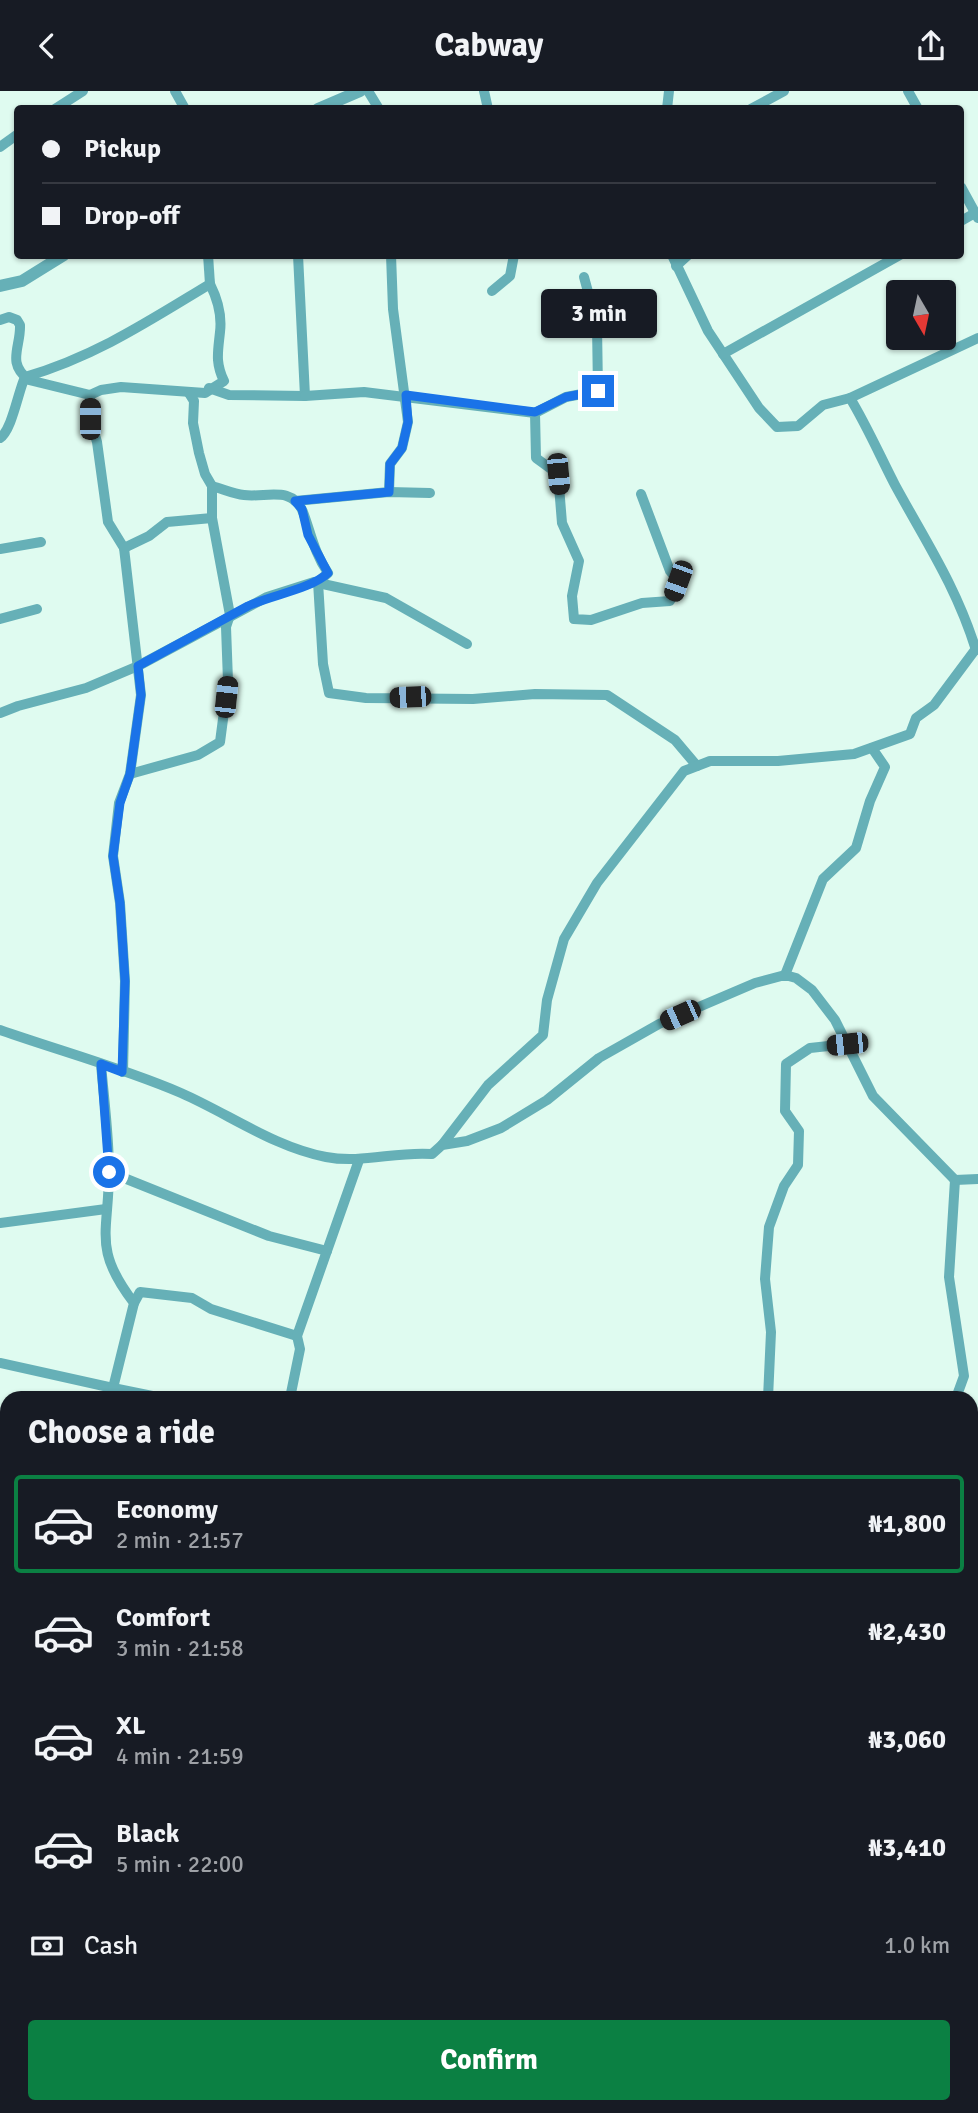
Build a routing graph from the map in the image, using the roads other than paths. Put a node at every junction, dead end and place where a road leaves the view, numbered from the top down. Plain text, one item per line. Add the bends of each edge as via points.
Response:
1 (83, 91) edge
2 (360, 91) edge
3 (784, 91) edge
4 (337, 94) edge
5 (61, 105) edge
6 (323, 105) edge
7 (758, 105) edge
8 (964, 192) edge
9 (977, 216) edge
10 (58, 259) edge
11 (208, 259) edge
12 (298, 259) edge
13 (391, 259) edge
14 (513, 259) edge
15 (673, 259) edge
16 (684, 259) edge
17 (893, 259) edge
18 (676, 267) junction
19 (584, 277) dead end
20 (210, 283) junction
21 (0, 286) edge
22 (492, 291) dead end
23 (0, 320) edge
24 (978, 338) edge
25 (723, 354) junction
26 (25, 377) junction
27 (209, 388) junction
28 (189, 393) junction
29 (90, 395) junction
30 (406, 395) junction
31 (305, 396) junction
32 (850, 398) junction
33 (535, 412) junction
34 (0, 438) edge
35 (212, 486) junction
36 (389, 492) junction
37 (430, 493) dead end
38 (641, 494) dead end
39 (295, 501) junction
40 (212, 518) junction
41 (41, 542) dead end
42 (124, 548) junction
43 (0, 549) edge
44 (318, 582) junction
45 (37, 609) dead end
46 (230, 615) junction
47 (0, 619) edge
48 (467, 644) dead end
49 (977, 648) edge
50 (138, 666) junction
51 (0, 713) edge
52 (872, 748) junction
53 (697, 766) junction
54 (130, 774) junction
55 (785, 975) junction
56 (0, 1030) edge
57 (847, 1044) junction
58 (101, 1064) junction
59 (122, 1072) junction
60 (442, 1145) junction
61 (359, 1160) junction
62 (109, 1172) junction
63 (978, 1179) edge
64 (956, 1180) junction
65 (106, 1209) junction
66 (0, 1223) edge
67 (327, 1251) junction
68 (134, 1303) junction
69 (297, 1336) junction
70 (0, 1363) edge
71 (113, 1388) junction
72 (128, 1391) edge
73 (291, 1391) edge
74 (768, 1391) edge
75 (959, 1391) edge

1 - 5 street
2 - 4 street
3 - 7 street
4 - 6 street
8 - 9 street
10 - 21 street via 22,281
11 - 20 street
12 - 31 street
13 - 30 street via 393,309
14 - 22 street via 510,276
15 - 18 street
16 - 18 street
17 - 25 street
18 - 25 street
19 - 33 street via 597,325 598,391 566,397
20 - 26 street via 112,344
20 - 27 street via 219,301 221,330 215,352 224,381
23 - 26 street via 9,317 20,325 14,357
24 - 32 street
25 - 32 street via 777,427 798,426 823,405
26 - 29 street
26 - 34 street
27 - 28 street via 205,393
27 - 31 street via 229,395
28 - 29 street via 121,387
28 - 35 street via 194,401 199,453
29 - 42 street via 108,522
30 - 31 street
30 - 33 street
30 - 36 street via 408,422 402,448 390,464
32 - 49 street via 925,534
33 - 38 street via 536,458 558,474 562,523 579,561 572,596 574,619 591,620 642,603 670,601 678,581
35 - 39 street via 244,495 280,493
35 - 40 street
36 - 37 street
36 - 39 street
39 - 44 street via 328,573
40 - 42 street via 167,522
40 - 46 street
41 - 43 street
42 - 50 street
44 - 46 street via 267,597
44 - 48 street via 386,598
44 - 53 street via 329,693 473,699 607,695 675,740
45 - 47 street
46 - 50 street
46 - 54 street via 220,742 198,755
49 - 52 street via 934,705 916,718 910,734
50 - 51 street via 86,688
50 - 54 street via 141,695
52 - 53 street via 832,757 710,761
52 - 55 street via 885,767 856,848 823,879
53 - 60 street via 684,771 671,785 597,883 564,939 547,1000 543,1035 488,1085
54 - 59 street via 120,803 113,856 125,981
55 - 57 street via 812,990
55 - 60 street via 659,1024 599,1058 547,1100 501,1128
56 - 58 street
57 - 64 street via 873,1096
57 - 74 street via 810,1048 786,1064 785,1111 799,1131 798,1165 784,1186 769,1227 765,1279 771,1332
58 - 59 street
58 - 62 street
59 - 61 street via 180,1093 285,1146
60 - 61 street via 432,1154
61 - 67 street
62 - 65 street
62 - 67 street via 269,1236
63 - 64 street
64 - 75 street via 949,1277 964,1376
65 - 66 street
65 - 68 street via 105,1247 116,1279
67 - 69 street
68 - 69 street via 140,1293 192,1298 211,1309
68 - 71 street
69 - 73 street via 300,1349
70 - 71 street
71 - 72 street

